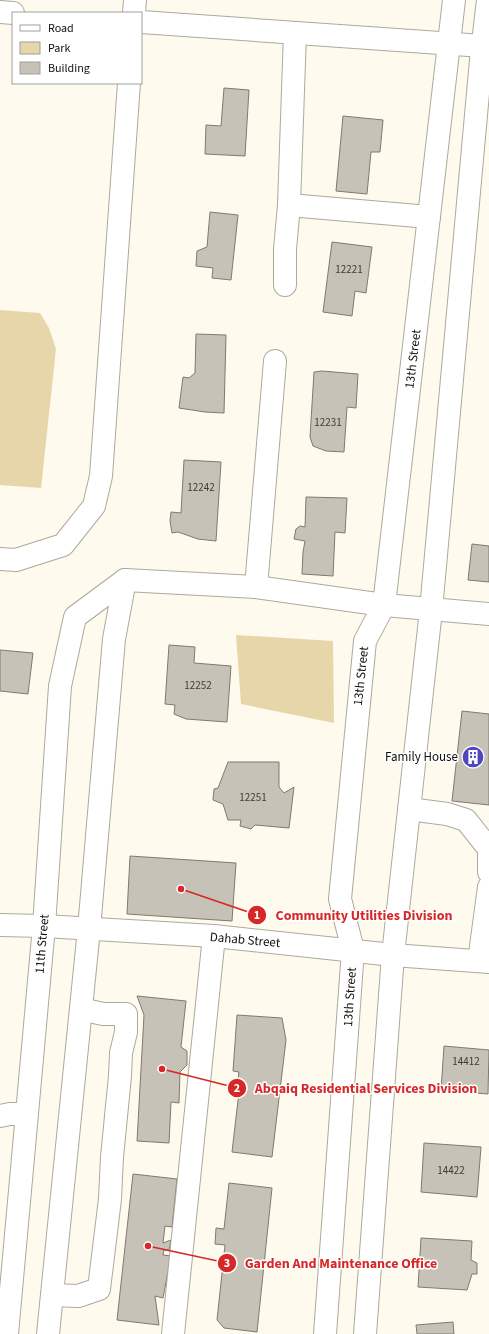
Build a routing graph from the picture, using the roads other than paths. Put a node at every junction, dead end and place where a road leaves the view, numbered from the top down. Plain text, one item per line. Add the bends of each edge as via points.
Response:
1 (135, 0) edge
2 (454, 0) edge
3 (488, 0) edge
4 (0, 12) edge
5 (134, 12) edge
6 (12, 13) edge
7 (142, 22) edge
8 (295, 33) junction
9 (450, 44) junction
10 (483, 46) junction
11 (129, 84) edge
12 (289, 205) junction
13 (429, 217) junction
14 (285, 285) dead end
15 (275, 361) dead end
16 (0, 559) edge
17 (125, 580) junction
18 (256, 587) junction
19 (384, 605) junction
20 (431, 610) junction
21 (489, 614) edge
22 (409, 809) junction
23 (489, 872) edge
24 (489, 887) edge
25 (0, 924) edge
26 (44, 926) junction
27 (89, 929) junction
28 (214, 936) junction
29 (353, 950) junction
30 (393, 955) junction
31 (484, 962) edge
32 (81, 1009) junction
33 (27, 1114) junction
34 (0, 1116) edge
35 (9, 1198) edge
36 (52, 1295) junction
37 (7, 1334) edge
38 (48, 1334) edge
39 (173, 1334) edge
40 (325, 1334) edge
41 (365, 1334) edge

1 - 5 street
2 - 9 street, 13th Street
3 - 10 street
4 - 6 street
7 - 8 street
8 - 9 street
8 - 12 street
9 - 10 street
9 - 13 street, 13th Street
10 - 20 street
11 - 16 street via 101,476 94,506 63,545 16,560
12 - 13 street
12 - 14 street
13 - 19 street, 13th Street
15 - 18 street
17 - 18 street
17 - 26 street, 11th Street via 75,617 60,686
17 - 27 street via 114,639
18 - 19 street
19 - 20 street
19 - 29 street, 13th Street via 365,641 340,900
20 - 21 street
20 - 22 street
22 - 23 street via 447,814 466,820 489,849
22 - 30 street
24 - 31 street
25 - 26 street, Dahab Street
26 - 27 street, Dahab Street
26 - 33 street, 11th Street
27 - 28 street, Dahab Street
27 - 32 street
28 - 29 street, Dahab Street
28 - 39 street
29 - 30 street, Dahab Street
29 - 40 street, 13th Street
30 - 31 street, Dahab Street
30 - 41 street
32 - 36 street
32 - 36 street via 103,1014 126,1014 110,1199 100,1289 78,1296
33 - 34 street
33 - 35 street, 11th Street
35 - 37 street, 11th Street
36 - 38 street

